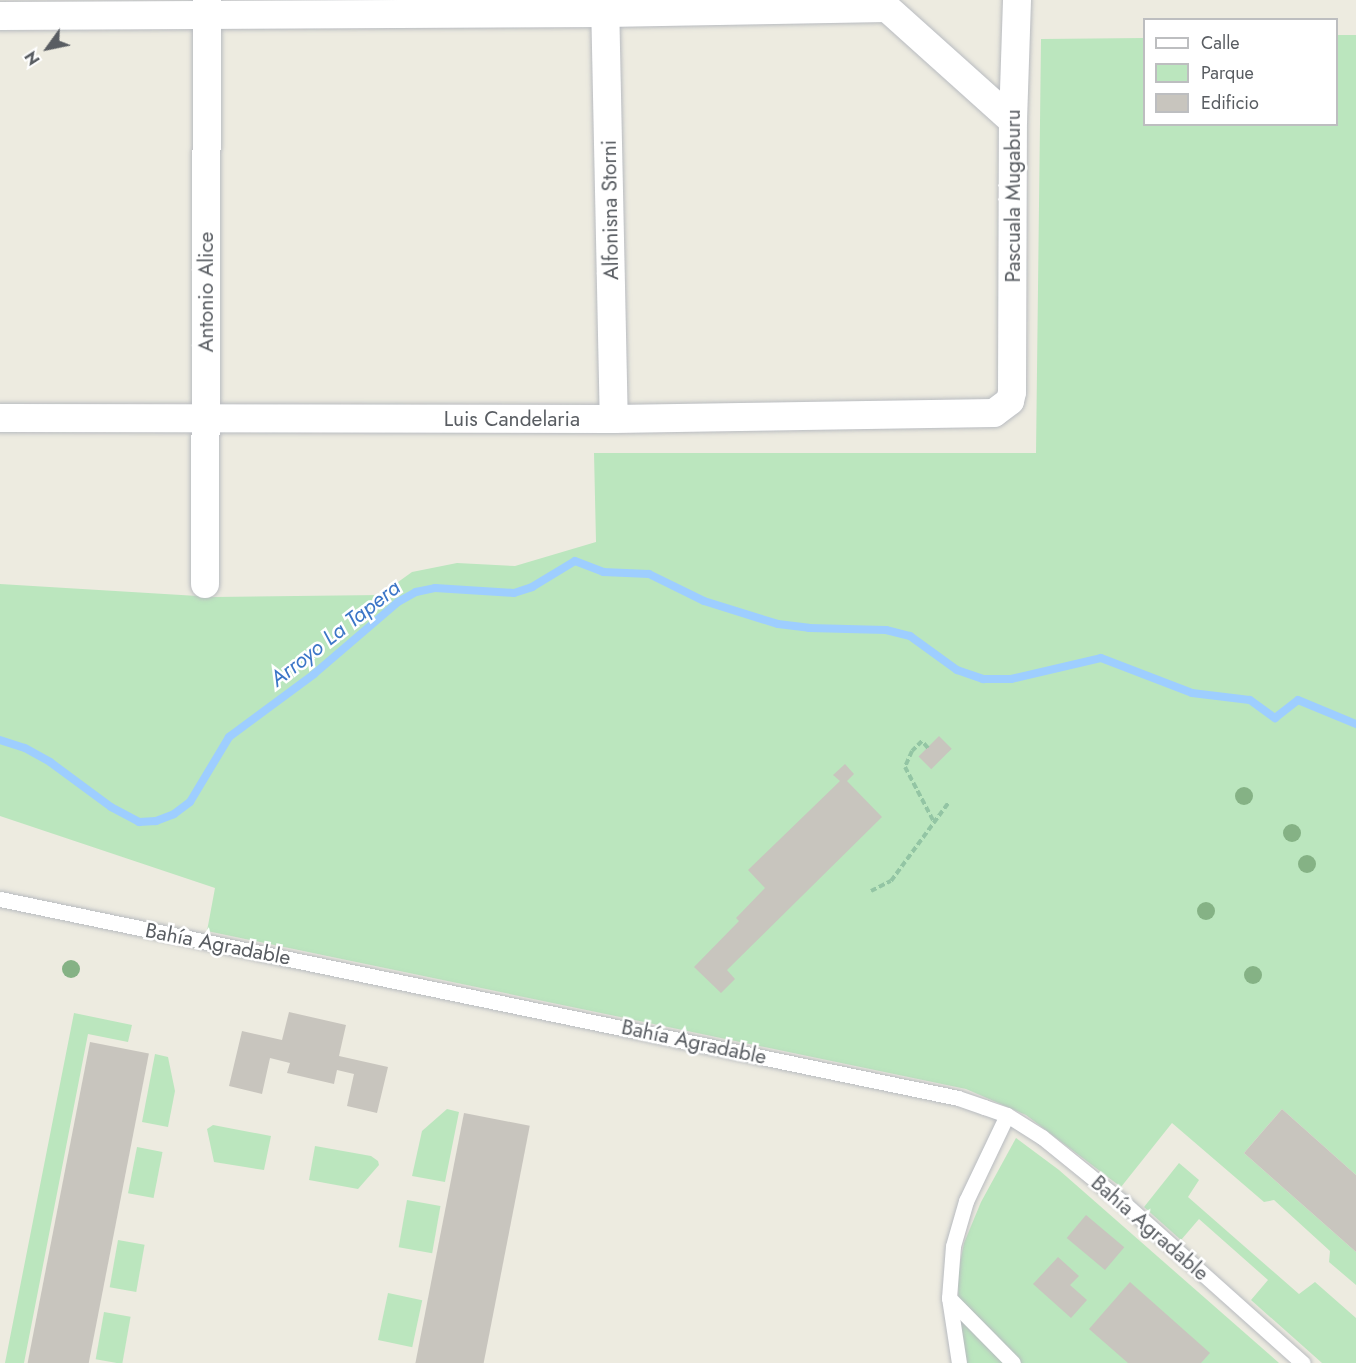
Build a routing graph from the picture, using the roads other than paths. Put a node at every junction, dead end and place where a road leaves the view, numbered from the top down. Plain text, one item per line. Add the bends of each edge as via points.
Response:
1 (1017, 0) edge
2 (882, 4) edge
3 (207, 7) edge
4 (606, 7) edge
5 (0, 16) edge
6 (1013, 121) junction
7 (1012, 392) joint
8 (205, 417) junction
9 (0, 418) edge
10 (614, 420) junction
11 (205, 584) dead end
12 (0, 900) edge
13 (1007, 1115) junction
14 (949, 1298) junction
15 (959, 1363) edge
16 (1013, 1363) edge
17 (1303, 1363) edge

1 - 6 street, Pascuala Mugaburu
2 - 4 street
2 - 6 street
3 - 4 street
3 - 5 street
3 - 8 street, Antonio Alice
4 - 10 street, Alfonisna Storni
6 - 7 street, Pascuala Mugaburu
7 - 10 street, Luis Candelaria via 1010,401 994,413
8 - 9 street, Luis Candelaria
8 - 10 street, Luis Candelaria
8 - 11 street, Antonio Alice
12 - 13 lane, Bahía Agradable via 958,1098
13 - 14 lane via 957,1226
13 - 17 lane, Bahía Agradable via 1042,1137 1126,1205
14 - 15 lane
14 - 16 lane

